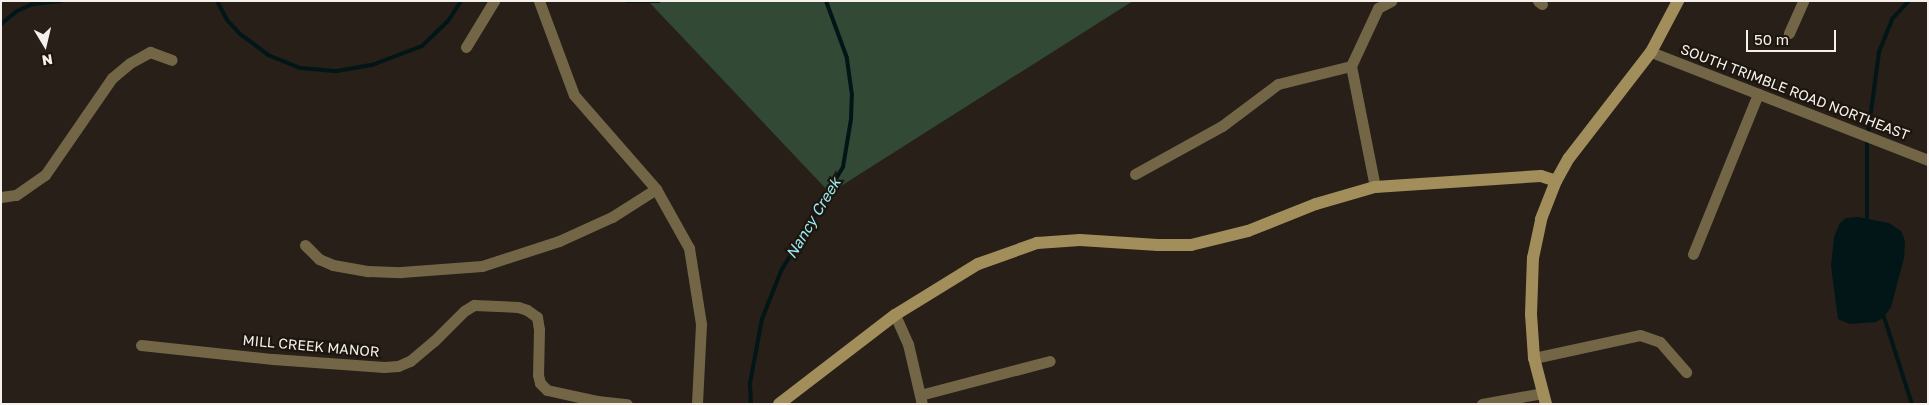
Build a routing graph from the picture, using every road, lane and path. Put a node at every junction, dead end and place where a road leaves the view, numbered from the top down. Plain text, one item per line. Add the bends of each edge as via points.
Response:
1 (494, 1) edge
2 (539, 1) edge
3 (1391, 1) edge
4 (1678, 1) edge
5 (1803, 1) edge
6 (1789, 33) dead end
7 (466, 47) dead end
8 (1651, 52) junction
9 (172, 60) dead end
10 (1351, 66) junction
11 (1758, 94) junction
12 (1928, 160) edge
13 (1135, 174) dead end
14 (1556, 181) junction
15 (1375, 187) junction
16 (656, 189) junction
17 (1, 197) edge
18 (305, 245) dead end
19 (1693, 254) dead end
20 (895, 315) junction
21 (141, 344) dead end
22 (1534, 358) junction
23 (1050, 361) dead end
24 (1686, 372) dead end
25 (1544, 398) edge
26 (921, 399) edge
27 (597, 402) edge
28 (627, 404) edge
29 (697, 404) edge
30 (779, 404) edge
31 (1482, 404) edge

1 - 7 street
2 - 16 street via 574,95
3 - 10 street via 1378,8
4 - 8 street
5 - 6 street
8 - 11 street, SOUTH TRIMBLE ROAD NORTHEAST
8 - 14 street via 1568,158
9 - 17 street via 150,52 112,78 45,175 16,195
10 - 13 street via 1278,84 1222,126
10 - 15 street
11 - 12 street, SOUTH TRIMBLE ROAD NORTHEAST
11 - 19 street
14 - 15 street via 1541,176
14 - 22 street via 1541,219 1533,258 1530,314
15 - 20 street via 1211,241 1158,245 1080,240 1036,243 978,264
16 - 18 street via 612,217 558,241 482,266 368,271 333,265 319,259
16 - 29 street via 690,248 701,324
20 - 26 street via 908,344
20 - 30 street
21 - 27 street, MILL CREEK MANOR via 384,368 410,361 474,305 518,307 537,317 540,383 547,390
22 - 24 street via 1640,335 1660,342
22 - 25 street
23 - 26 street
25 - 31 street
27 - 28 street, MILL CREEK MANOR

